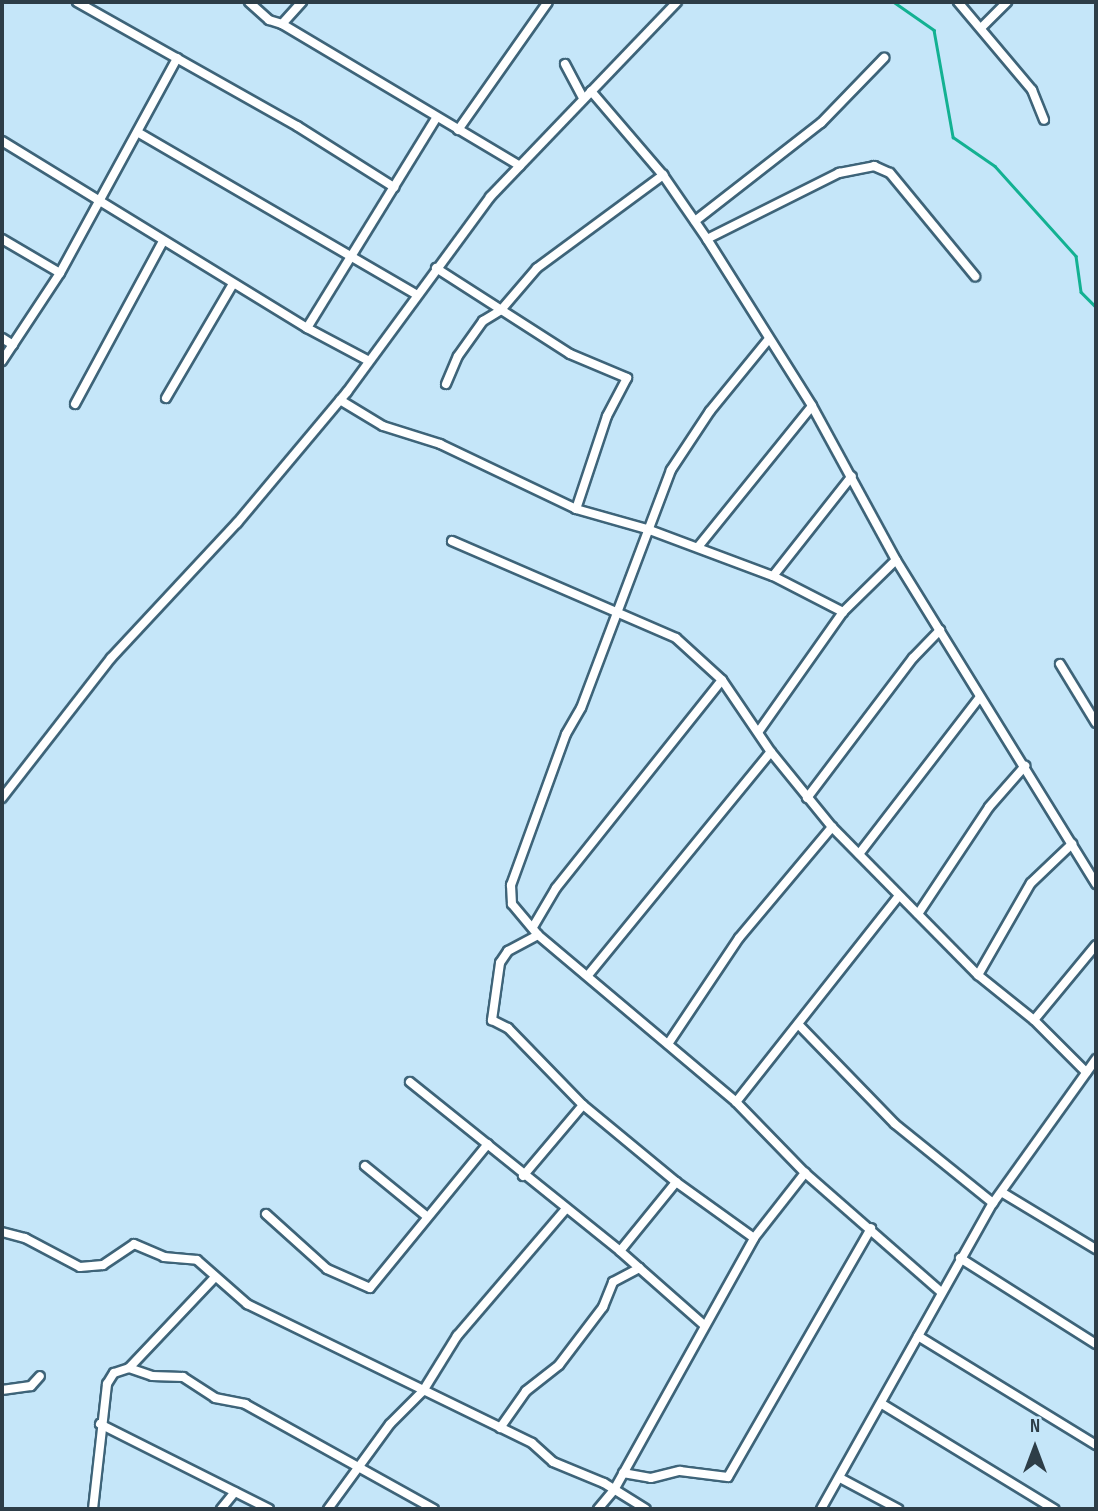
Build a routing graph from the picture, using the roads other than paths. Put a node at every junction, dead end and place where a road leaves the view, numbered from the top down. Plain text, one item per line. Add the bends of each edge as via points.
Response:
1 (77, 2) edge
2 (249, 2) edge
3 (302, 2) edge
4 (548, 2) edge
5 (677, 2) edge
6 (958, 2) edge
7 (1007, 2) edge
8 (282, 24) junction
9 (981, 28) junction
10 (177, 58) junction
11 (884, 58) dead end
12 (565, 64) dead end
13 (591, 91) junction
14 (583, 98) junction
15 (436, 118) junction
16 (1044, 120) dead end
17 (458, 130) junction
18 (139, 134) junction
19 (2, 141) edge
20 (520, 166) junction
21 (663, 175) junction
22 (394, 187) junction
23 (99, 202) junction
24 (695, 221) junction
25 (2, 239) edge
26 (707, 239) junction
27 (163, 242) junction
28 (352, 256) junction
29 (436, 268) junction
30 (60, 273) junction
31 (975, 276) dead end
32 (233, 284) junction
33 (417, 295) junction
34 (501, 310) junction
35 (307, 328) junction
36 (2, 338) edge
37 (768, 340) junction
38 (13, 345) junction
39 (2, 361) edge
40 (369, 361) junction
41 (446, 384) dead end
42 (166, 398) dead end
43 (340, 400) junction
44 (75, 404) dead end
45 (812, 406) junction
46 (852, 476) junction
47 (576, 509) junction
48 (647, 529) junction
49 (452, 541) dead end
50 (698, 547) junction
51 (896, 560) junction
52 (773, 576) junction
53 (617, 609) junction
54 (844, 612) junction
55 (940, 630) junction
56 (1060, 664) dead end
57 (722, 680) junction
58 (980, 697) junction
59 (1096, 723) edge
60 (759, 731) junction
61 (771, 752) junction
62 (1025, 766) junction
63 (2, 798) edge
64 (807, 798) junction
65 (832, 827) junction
66 (1072, 844) junction
67 (859, 854) junction
68 (1096, 884) edge
69 (898, 897) junction
70 (918, 914) junction
71 (535, 931) junction
72 (1096, 945) edge
73 (589, 974) junction
74 (978, 975) junction
75 (1034, 1020) junction
76 (798, 1024) junction
77 (668, 1044) junction
78 (1096, 1059) edge
79 (1086, 1072) junction
80 (410, 1082) dead end
81 (736, 1102) junction
82 (583, 1105) junction
83 (488, 1144) junction
84 (365, 1166) dead end
85 (805, 1173) junction
86 (523, 1176) junction
87 (676, 1182) junction
88 (1003, 1193) junction
89 (993, 1203) junction
90 (565, 1210) junction
91 (266, 1214) dead end
92 (425, 1215) junction
93 (871, 1228) junction
94 (2, 1232) edge
95 (754, 1238) junction
96 (1096, 1249) edge
97 (620, 1251) junction
98 (960, 1258) junction
99 (639, 1268) junction
100 (214, 1278) junction
101 (941, 1292) junction
102 (704, 1325) junction
103 (918, 1336) junction
104 (1096, 1344) edge
105 (129, 1368) junction
106 (40, 1376) dead end
107 (2, 1390) edge
108 (423, 1391) junction
109 (882, 1404) junction
110 (100, 1424) junction
111 (500, 1428) junction
112 (1096, 1445) edge
113 (359, 1466) junction
114 (623, 1473) junction
115 (840, 1478) junction
116 (614, 1490) junction
117 (235, 1492) junction
118 (93, 1509) edge
119 (220, 1509) edge
120 (269, 1509) edge
121 (328, 1509) edge
122 (434, 1509) edge
123 (598, 1509) edge
124 (646, 1509) edge
125 (821, 1509) edge
126 (898, 1509) edge
127 (1054, 1509) edge

1 - 10 street
2 - 8 street via 269,20
3 - 8 street
4 - 17 street
5 - 13 street
6 - 9 street
7 - 9 street
8 - 15 street
9 - 16 street via 1032,90
10 - 18 street
10 - 22 street
11 - 24 street via 821,123
12 - 14 street
13 - 14 street
13 - 21 street
14 - 20 street
15 - 17 street
15 - 22 street
17 - 20 street
18 - 23 street
18 - 28 street
19 - 23 street
20 - 29 street
21 - 24 street
21 - 34 street via 537,268
22 - 28 street
23 - 27 street
23 - 30 street
24 - 26 street
25 - 30 street
26 - 31 street via 839,173 874,166 890,173
26 - 37 street
27 - 32 street
27 - 44 street
28 - 33 street
28 - 35 street
29 - 33 street
29 - 34 street
30 - 38 street
32 - 35 street
32 - 42 street
33 - 40 street
34 - 41 street via 483,321 458,356
34 - 47 street via 570,354 627,378 607,416
35 - 40 street
36 - 38 street
37 - 45 street
37 - 48 street via 710,411 671,470
38 - 39 street
40 - 43 street
43 - 47 street via 383,426 440,444
43 - 63 street via 237,523 111,658
45 - 46 street
45 - 50 street
46 - 51 street
46 - 52 street
47 - 48 street
48 - 50 street
48 - 53 street
49 - 53 street
50 - 52 street
51 - 54 street
51 - 55 street
52 - 54 street
53 - 57 street via 676,638
53 - 71 street via 511,885 512,904
54 - 60 street
55 - 58 street
55 - 64 street via 913,658
56 - 59 street
57 - 60 street
57 - 71 street via 556,888
58 - 62 street
58 - 67 street
60 - 61 street
61 - 64 street
61 - 73 street
62 - 66 street
62 - 70 street via 989,807
64 - 65 street
65 - 67 street
65 - 77 street via 739,938
66 - 68 street
66 - 74 street via 1031,883
67 - 69 street
69 - 70 street
69 - 76 street
70 - 74 street
71 - 73 street
71 - 82 street via 500,963 492,1020 508,1028
72 - 75 street
73 - 77 street
74 - 75 street
75 - 79 street
76 - 81 street
76 - 89 street via 895,1124
77 - 81 street
78 - 79 street
79 - 88 street
80 - 83 street
81 - 85 street
82 - 86 street
82 - 87 street
83 - 86 street
83 - 92 street
84 - 92 street
85 - 93 street
85 - 95 street
86 - 90 street
87 - 95 street
87 - 97 street
88 - 89 street
88 - 96 street
89 - 98 street
90 - 97 street
90 - 108 street via 457,1336
91 - 92 street via 327,1269 370,1288 400,1255
93 - 101 street
93 - 114 street via 728,1477 680,1471 651,1478
94 - 100 street via 25,1238 74,1266 103,1265 134,1244 164,1257 197,1260
95 - 102 street
97 - 99 street
98 - 101 street
98 - 104 street
99 - 102 street
99 - 111 street via 613,1282 603,1307 559,1364 526,1391
100 - 105 street
100 - 108 street via 247,1304
101 - 103 street
102 - 114 street
103 - 109 street
103 - 112 street
105 - 110 street via 114,1373 107,1384
105 - 113 street via 152,1376 190,1379 215,1398 245,1404
106 - 107 street via 31,1386
108 - 111 street
108 - 113 street via 390,1424
109 - 115 street
109 - 127 street
110 - 117 street
110 - 118 street
111 - 116 street via 532,1443 553,1462
113 - 121 street
113 - 122 street
114 - 116 street
115 - 125 street
115 - 126 street
116 - 123 street
116 - 124 street
117 - 119 street
117 - 120 street

